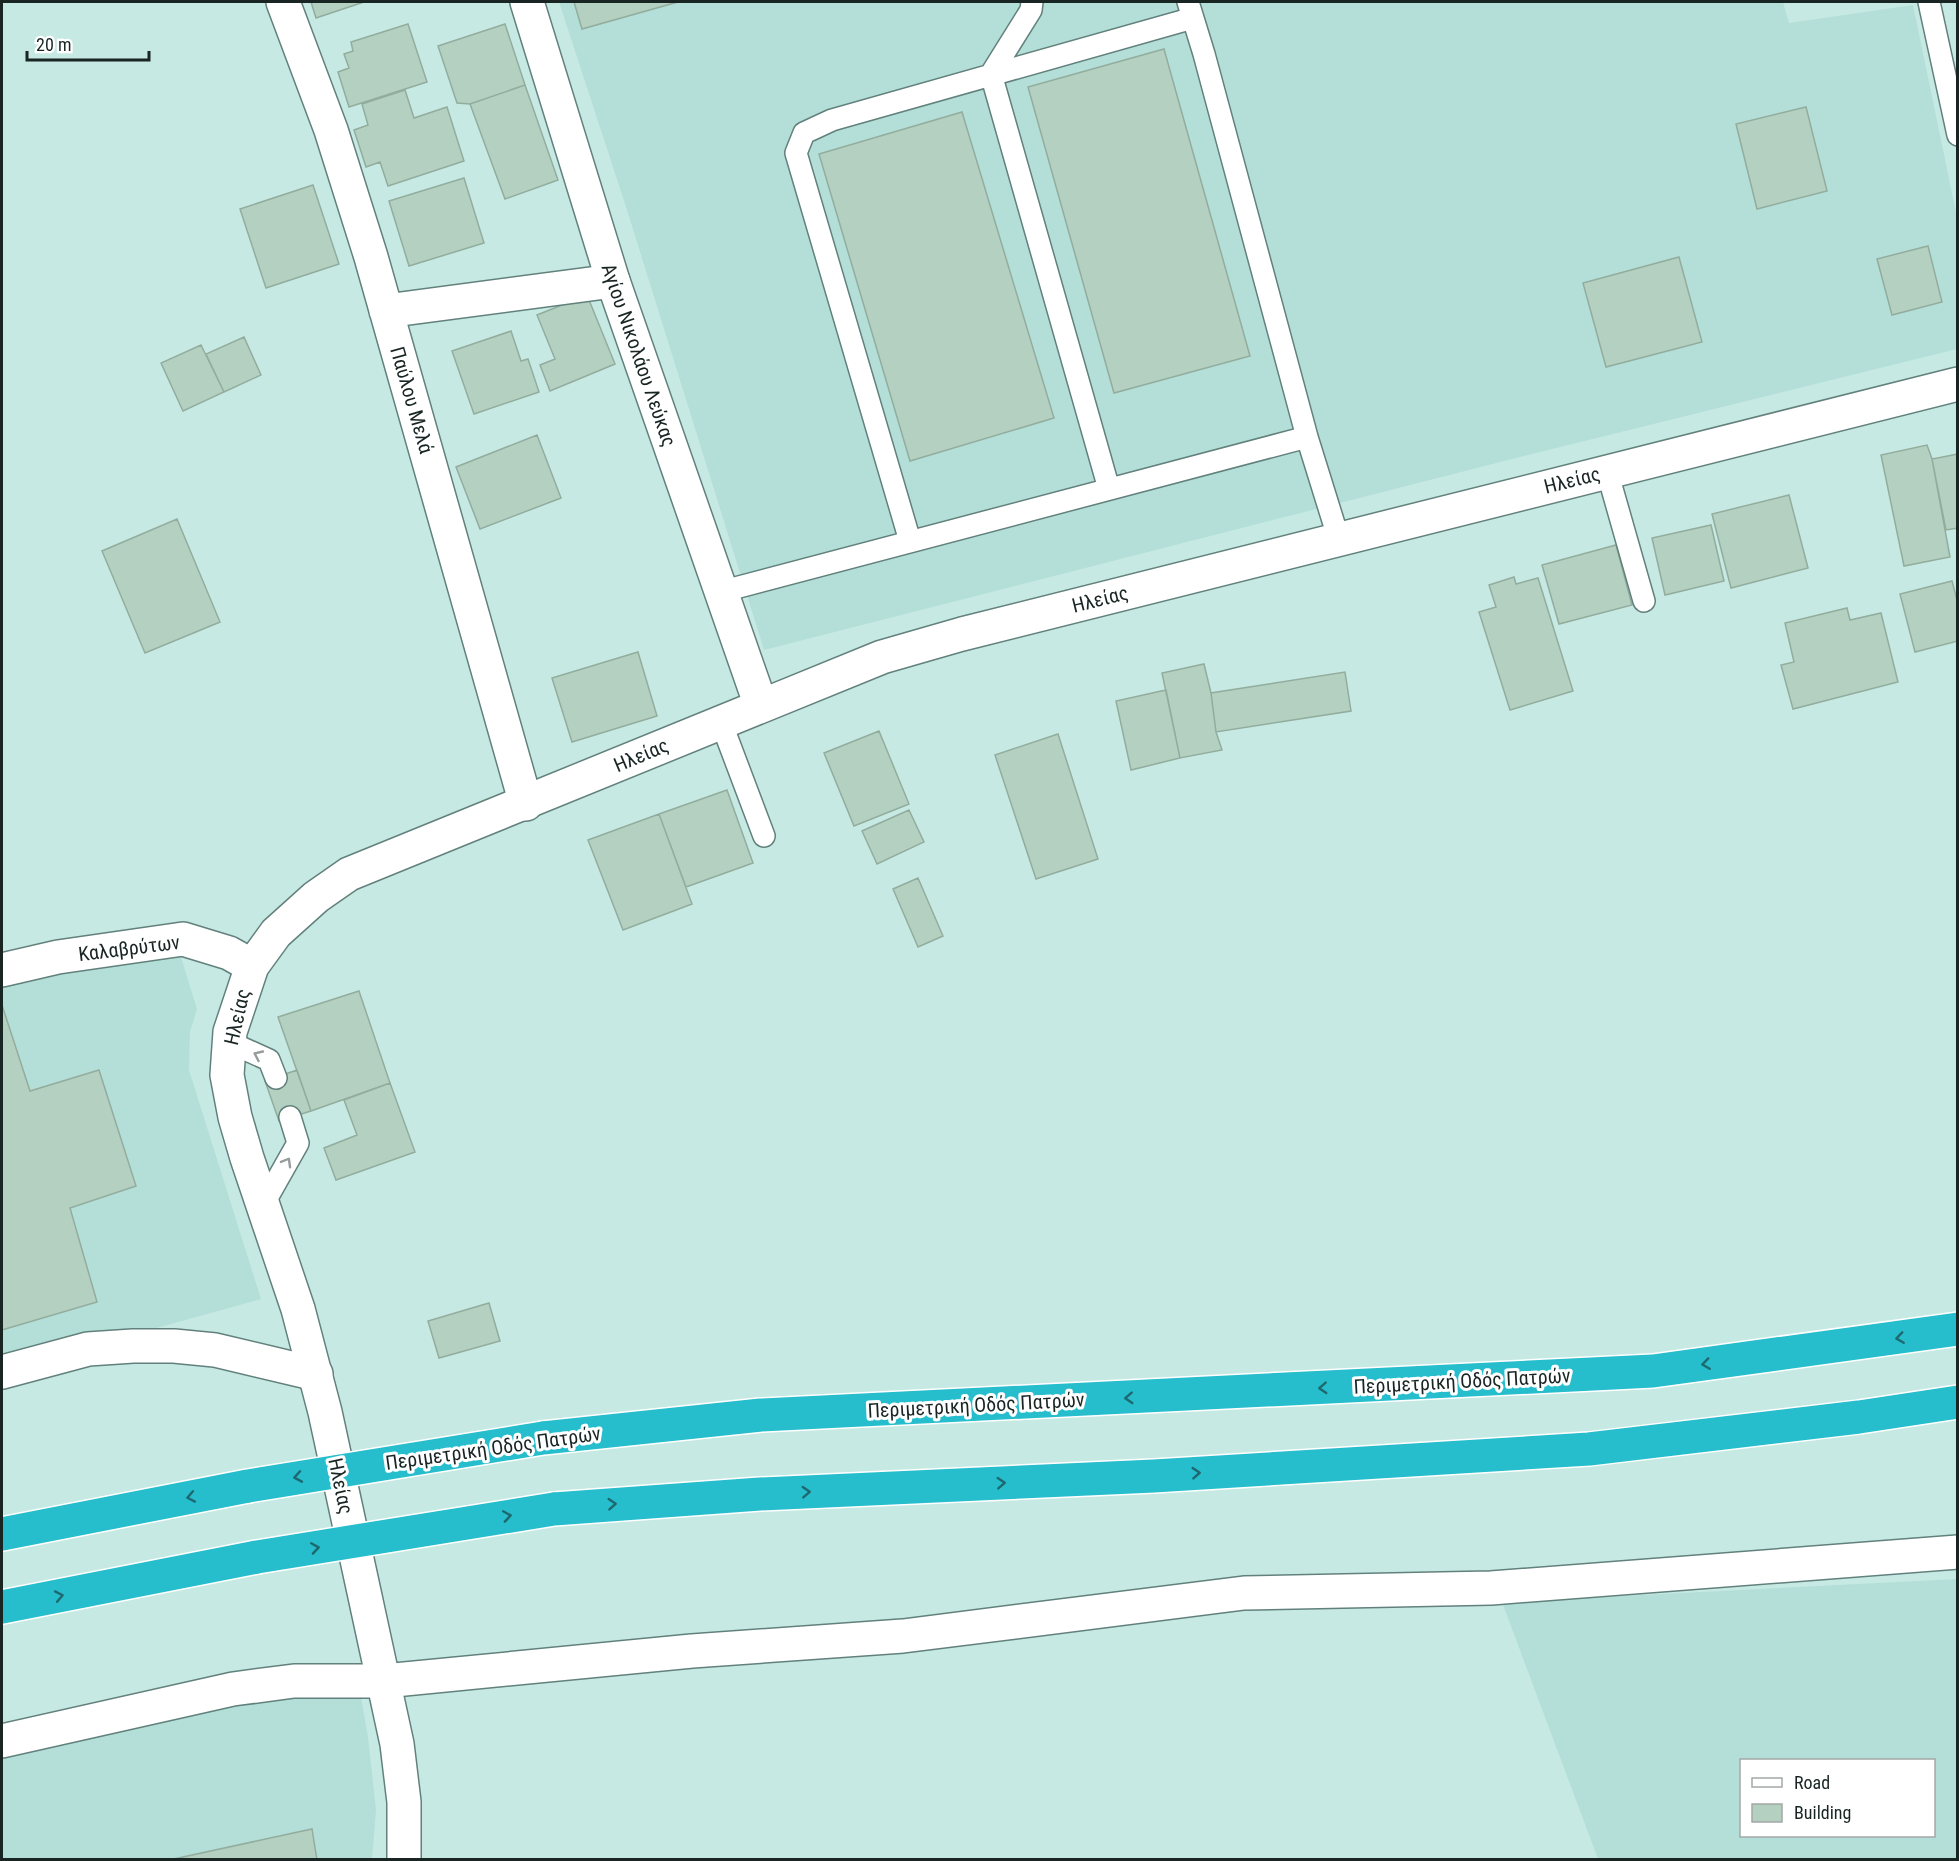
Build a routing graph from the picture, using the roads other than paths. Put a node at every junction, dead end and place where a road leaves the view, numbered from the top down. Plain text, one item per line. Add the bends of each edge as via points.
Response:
1 (283, 2) edge
2 (527, 2) edge
3 (1032, 2) edge
4 (1929, 2) edge
5 (1191, 10) edge
6 (992, 74) junction
7 (1958, 135) edge
8 (613, 281) junction
9 (386, 311) junction
10 (1958, 384) edge
11 (1307, 436) junction
12 (1607, 471) junction
13 (1109, 489) junction
14 (1339, 540) junction
15 (910, 541) junction
16 (720, 592) junction
17 (1644, 601) dead end
18 (760, 706) junction
19 (721, 722) junction
20 (526, 804) junction
21 (764, 836) dead end
22 (252, 966) junction
23 (2, 970) edge
24 (229, 1042) junction
25 (276, 1078) dead end
26 (290, 1117) dead end
27 (262, 1205) junction
28 (1958, 1329) edge
29 (2, 1372) edge
30 (316, 1374) junction
31 (1958, 1402) edge
32 (2, 1534) edge
33 (1958, 1552) edge
34 (2, 1607) edge
35 (384, 1681) junction
36 (2, 1741) edge
37 (404, 1860) edge

1 - 9 street, Παύλου Μελά via 331,130
2 - 8 street, Αγίου Νικολάου Λεύκας
3 - 6 lane via 1031,10
4 - 7 lane
5 - 6 lane
5 - 11 lane
6 - 13 lane
6 - 15 lane via 832,120 804,133 796,153
8 - 9 street
8 - 16 street, Αγίου Νικολάου Λεύκας
9 - 20 street, Παύλου Μελά
10 - 12 street, Ηλείας
11 - 13 lane
11 - 14 lane
12 - 14 street, Ηλείας
12 - 17 lane
13 - 15 lane
14 - 18 street, Ηλείας via 962,634 882,657
15 - 16 lane
16 - 18 street, Αγίου Νικολάου Λεύκας
18 - 19 street, Ηλείας
19 - 20 street, Ηλείας
19 - 21 lane
20 - 22 street, Ηλείας via 349,874 276,933
22 - 23 street, Καλαβρύτων via 229,953 183,939 58,957
22 - 24 street, Ηλείας
25 -> 24 lane via 269,1060
24 - 27 street, Ηλείας via 227,1075 235,1118
27 -> 26 lane via 298,1143
27 - 30 street, Ηλείας
28 -> 32 highway, Περιμετρική Οδός Πατρών, bridge via 1653,1371 761,1415 543,1438 248,1486
29 - 30 street via 88,1349 174,1346 215,1350
30 - 35 street, Ηλείας
34 -> 31 highway, bridge via 257,1557 554,1509 760,1494 1154,1476 1589,1449
33 - 35 street via 1491,1588 1244,1593 903,1636 692,1651
35 - 36 street via 294,1681 233,1689
35 - 37 street, Ηλείας via 404,1802

